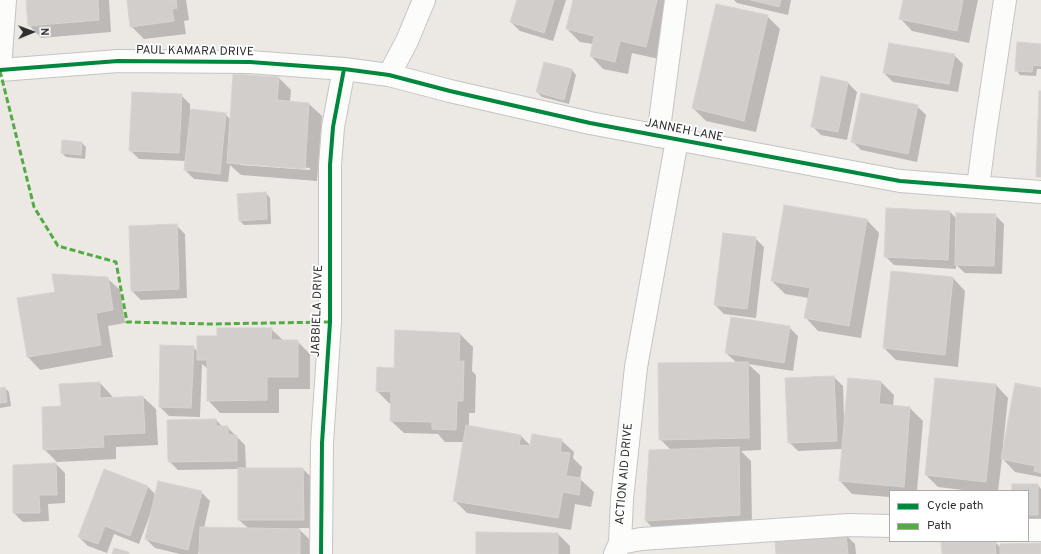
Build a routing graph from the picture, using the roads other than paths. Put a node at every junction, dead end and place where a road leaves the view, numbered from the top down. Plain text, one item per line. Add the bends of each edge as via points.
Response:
1 (5, 0) edge
2 (424, 0) edge
3 (676, 0) edge
4 (1005, 0) edge
5 (0, 69) edge
6 (344, 69) junction
7 (389, 75) junction
8 (667, 138) junction
9 (978, 187) junction
10 (1041, 192) edge
11 (889, 526) edge
12 (1029, 530) edge
13 (1041, 530) edge
14 (618, 548) edge
15 (321, 554) edge

1 - 5 street
2 - 7 street via 408,41
3 - 8 street, ACTION AID DRIVE
4 - 9 street
5 - 6 street, PAUL KAMARA DRIVE via 118,61 250,62
6 - 7 street, PAUL KAMARA DRIVE
6 - 15 street, JABBIELA DRIVE via 333,127 330,165 330,322 322,443
7 - 8 street, JANNEH LANE via 590,123
8 - 9 street, JANNEH LANE via 900,181
8 - 14 street, ACTION AID DRIVE via 636,367
9 - 10 street, JANNEH LANE
11 - 14 street, ACTION AID DRIVE via 849,525 648,539
12 - 13 street

